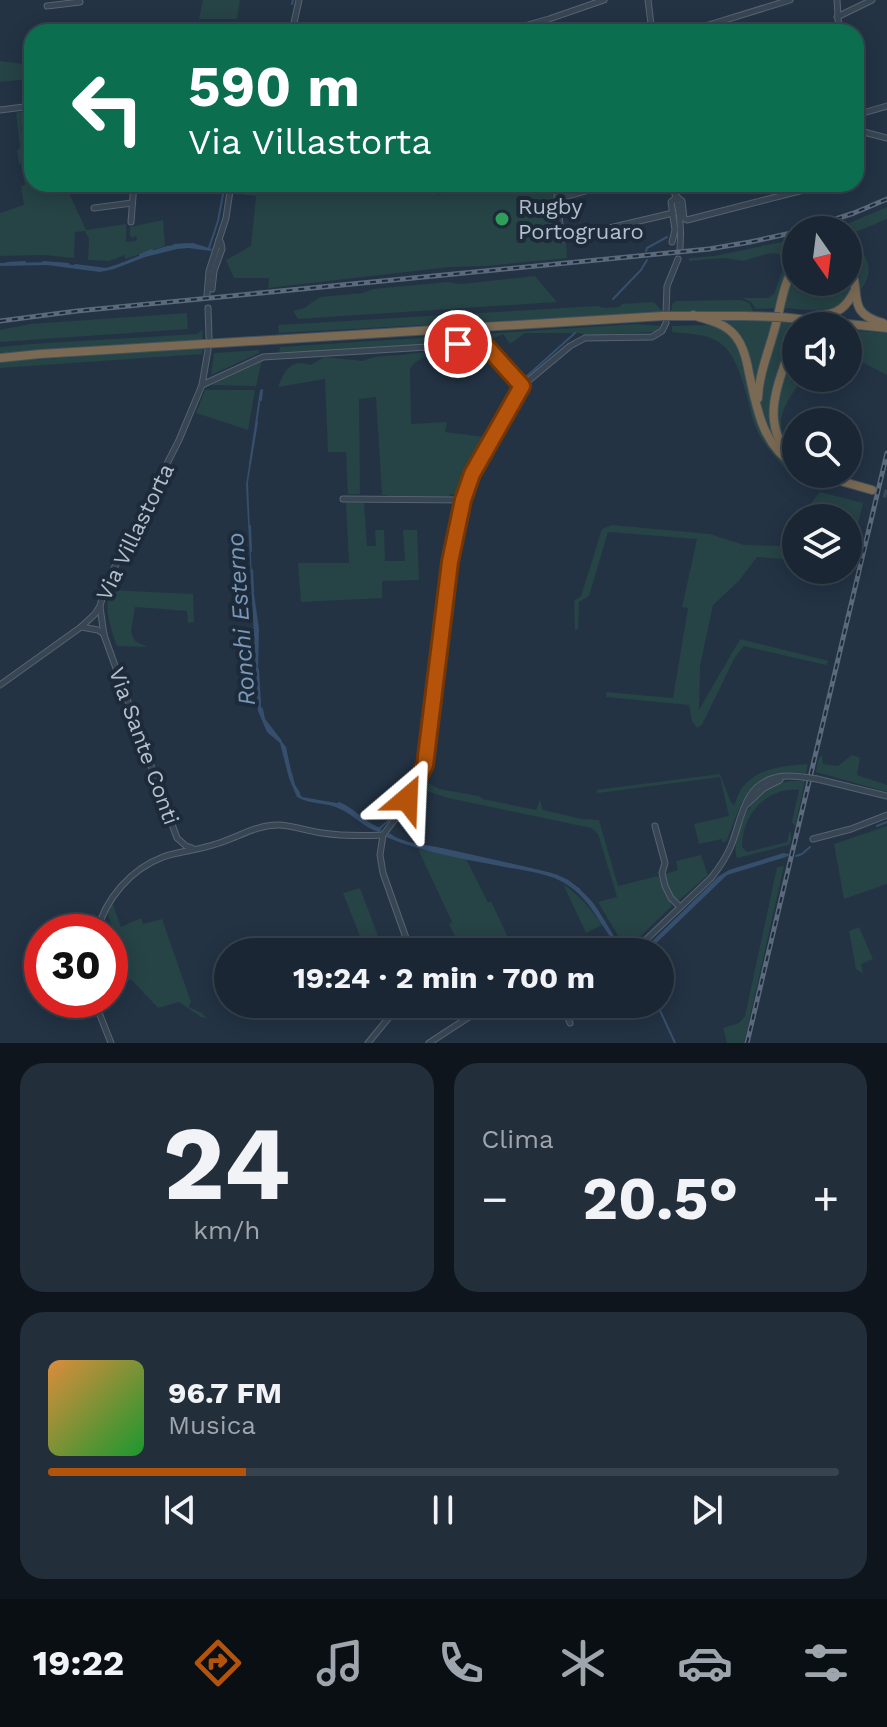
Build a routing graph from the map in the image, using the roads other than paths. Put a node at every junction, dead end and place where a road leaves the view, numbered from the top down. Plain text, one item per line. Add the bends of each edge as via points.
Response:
1 (79, 0) edge
2 (299, 0) edge
3 (604, 0) edge
4 (648, 0) edge
5 (790, 0) edge
6 (837, 0) edge
7 (872, 0) edge
8 (47, 6) dead end
9 (837, 17) junction
10 (538, 22) joint
11 (294, 24) edge
12 (531, 24) edge
13 (651, 24) edge
14 (712, 24) edge
15 (838, 24) edge
16 (887, 106) edge
17 (24, 107) edge
18 (0, 110) edge
19 (864, 113) edge
20 (864, 132) edge
21 (887, 138) edge
22 (133, 192) edge
23 (230, 192) edge
24 (557, 192) edge
25 (582, 192) edge
26 (675, 192) edge
27 (797, 192) edge
28 (677, 197) junction
29 (557, 199) junction
30 (132, 203) junction
31 (94, 208) dead end
32 (673, 213) junction
33 (131, 222) dead end
34 (672, 242) dead end
35 (680, 249) dead end
36 (678, 259) dead end
37 (209, 292) dead end
38 (784, 296) edge
39 (852, 296) edge
40 (856, 296) edge
41 (208, 308) dead end
42 (693, 315) junction
43 (667, 317) junction
44 (780, 317) junction
45 (862, 325) edge
46 (865, 325) junction
47 (887, 326) edge
48 (209, 337) dead end
49 (208, 350) dead end
50 (0, 358) edge
51 (782, 376) edge
52 (202, 385) junction
53 (522, 386) junction
54 (760, 418) junction
55 (782, 446) edge
56 (782, 456) edge
57 (862, 487) edge
58 (872, 490) tunnel mouth
59 (343, 499) dead end
60 (463, 500) junction
61 (100, 606) junction
62 (81, 627) junction
63 (104, 635) junction
64 (0, 685) edge
65 (887, 796) edge
66 (887, 815) edge
67 (655, 826) dead end
68 (385, 832) junction
69 (177, 838) junction
70 (813, 839) dead end
71 (194, 848) junction
72 (171, 854) junction
73 (680, 907) junction
74 (103, 914) edge
75 (406, 938) edge
76 (648, 938) edge
77 (101, 1018) edge
78 (389, 1018) edge
79 (467, 1018) edge
80 (568, 1018) edge
81 (570, 1023) dead end
82 (111, 1043) edge
83 (368, 1043) edge
84 (429, 1043) edge

1 - 8 street
2 - 11 street
3 - 10 street
4 - 13 street
5 - 14 street
6 - 9 street
7 - 9 street
9 - 15 street
10 - 12 street
16 - 19 street
17 - 18 street
20 - 21 street
22 - 30 street
23 - 37 street via 209,271
24 - 29 street
25 - 29 street
26 - 28 street
27 - 28 street via 694,219 685,219
28 - 32 street via 671,202
28 - 35 street
29 - 32 street via 563,239
30 - 31 street
30 - 33 street
32 - 34 street
36 - 43 street via 667,286
38 - 54 highway via 761,376
39 - 44 highway via 843,308 827,315
40 - 47 highway via 866,316
41 - 48 street
42 - 43 highway
42 - 44 highway, bridge
42 - 54 highway via 723,326 737,338
43 - 50 highway
43 - 53 street via 662,331 652,337 580,340
44 - 46 highway
45 - 46 highway
46 - 47 highway
49 - 52 street, Via Villastorta
51 - 55 highway via 772,418
52 - 53 street via 263,357 482,344
52 - 61 street, Via Villastorta
53 - 60 street
54 - 56 highway
57 - 58 highway
59 - 60 street
60 - 68 street via 450,562 425,765
61 - 62 street, Via Villastorta
61 - 63 street, Via Sante Conti
62 - 63 street
62 - 64 street, Via Villastorta
63 - 69 street, Via Sante Conti
65 - 73 street, bridge via 817,779 771,779 752,791 722,865
66 - 70 street
67 - 73 street via 665,886
68 - 71 street via 357,837 266,826
68 - 75 street via 380,863
69 - 71 street, Via Sante Conti
69 - 72 street
71 - 72 street
72 - 74 street via 130,878
73 - 76 street
77 - 82 street
78 - 83 street
79 - 84 street
80 - 81 street

